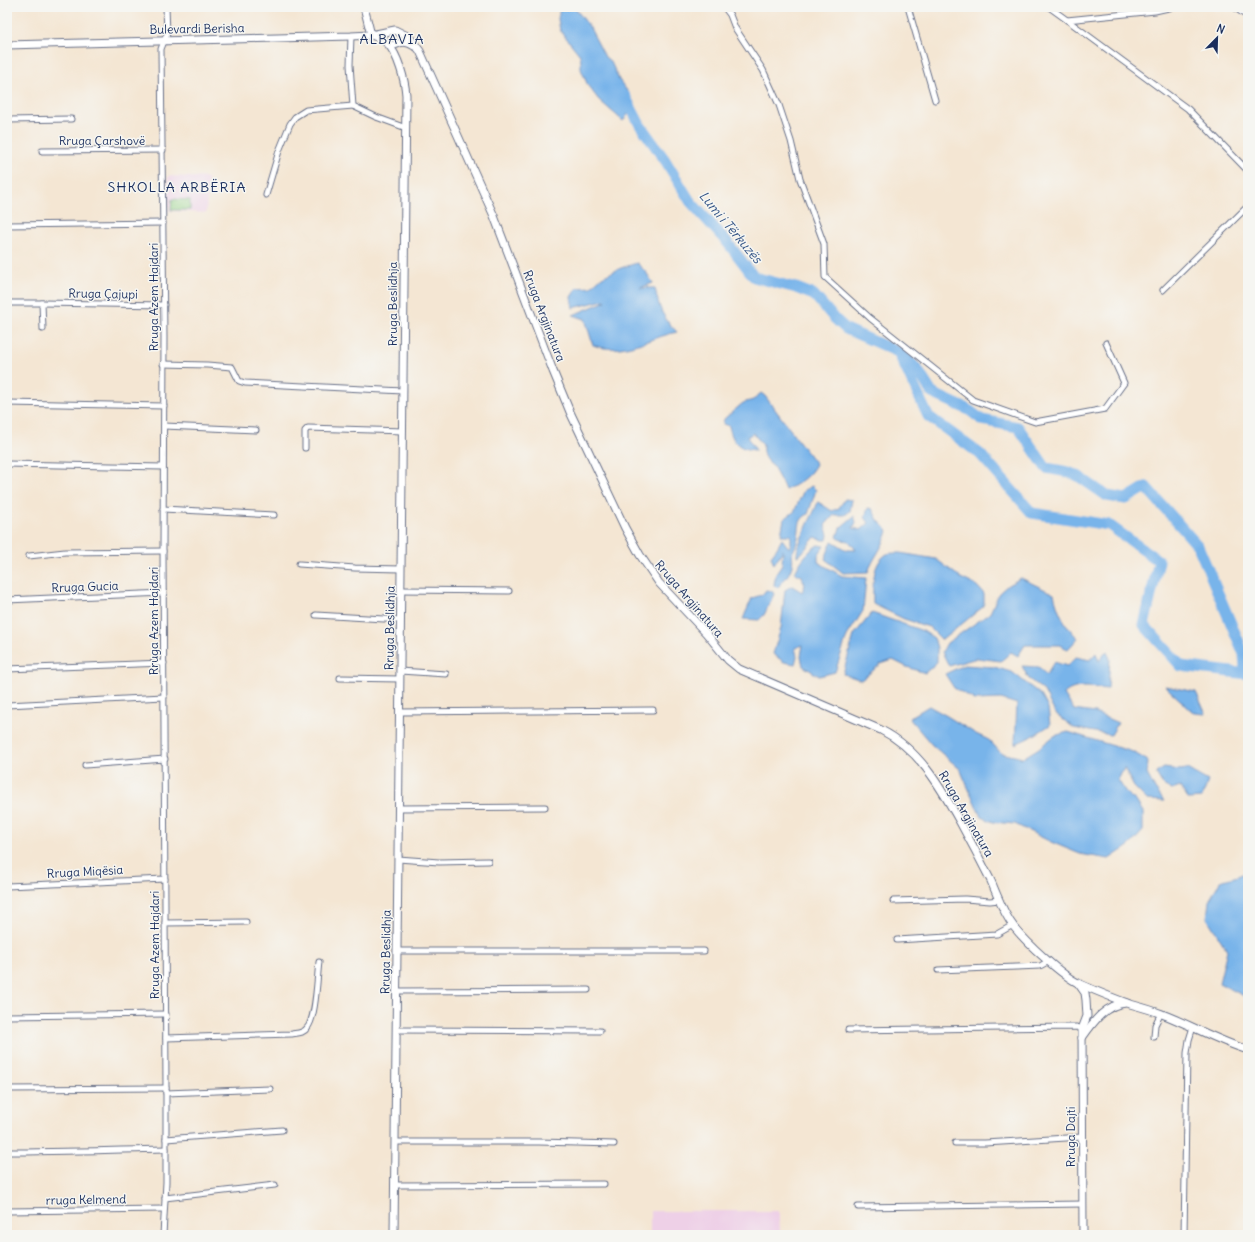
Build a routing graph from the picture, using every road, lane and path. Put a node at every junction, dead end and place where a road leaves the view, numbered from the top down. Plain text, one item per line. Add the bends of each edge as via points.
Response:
1 (166, 7) edge
2 (364, 7) edge
3 (724, 7) edge
4 (908, 7) edge
5 (1050, 7) edge
6 (1173, 7) edge
7 (1234, 7) edge
8 (1248, 17) edge
9 (1067, 20) junction
10 (397, 31) junction
11 (388, 32) junction
12 (371, 35) junction
13 (350, 36) junction
14 (164, 41) junction
15 (387, 43) junction
16 (399, 43) junction
17 (7, 45) edge
18 (420, 52) junction
19 (396, 60) junction
20 (935, 100) dead end
21 (352, 106) junction
22 (71, 119) dead end
23 (7, 120) edge
24 (406, 128) junction
25 (163, 150) junction
26 (42, 151) dead end
27 (1248, 171) edge
28 (266, 195) dead end
29 (1248, 206) edge
30 (163, 223) junction
31 (7, 225) edge
32 (1163, 290) dead end
33 (7, 303) edge
34 (42, 303) junction
35 (164, 305) junction
36 (43, 329) dead end
37 (1106, 343) dead end
38 (163, 364) junction
39 (403, 391) junction
40 (7, 403) edge
41 (164, 406) junction
42 (164, 426) junction
43 (256, 430) dead end
44 (402, 431) junction
45 (305, 448) dead end
46 (7, 464) edge
47 (164, 467) junction
48 (163, 509) junction
49 (274, 516) dead end
50 (163, 551) junction
51 (29, 556) dead end
52 (299, 564) dead end
53 (401, 569) junction
54 (401, 590) junction
55 (509, 591) dead end
56 (164, 593) junction
57 (7, 600) edge
58 (316, 615) dead end
59 (401, 620) junction
60 (164, 663) junction
61 (7, 669) edge
62 (400, 672) junction
63 (446, 674) dead end
64 (340, 678) dead end
65 (400, 679) junction
66 (164, 697) junction
67 (7, 705) edge
68 (653, 710) dead end
69 (400, 712) junction
70 (165, 759) junction
71 (85, 765) dead end
72 (545, 807) dead end
73 (399, 808) junction
74 (398, 859) junction
75 (488, 862) dead end
76 (165, 878) junction
77 (7, 886) edge
78 (893, 900) dead end
79 (999, 900) junction
80 (246, 922) dead end
81 (165, 923) junction
82 (1013, 925) junction
83 (897, 940) dead end
84 (397, 951) junction
85 (704, 951) dead end
86 (1049, 961) junction
87 (319, 962) dead end
88 (938, 970) dead end
89 (1078, 983) junction
90 (588, 990) dead end
91 (397, 991) junction
92 (1102, 993) junction
93 (1129, 1003) junction
94 (1086, 1004) junction
95 (1105, 1011) junction
96 (166, 1014) junction
97 (1161, 1014) junction
98 (7, 1016) edge
99 (1193, 1027) junction
100 (1082, 1029) junction
101 (396, 1030) junction
102 (848, 1030) dead end
103 (600, 1031) dead end
104 (1154, 1037) dead end
105 (166, 1038) junction
106 (1082, 1038) junction
107 (1248, 1050) edge
108 (7, 1088) edge
109 (270, 1089) dead end
110 (166, 1090) junction
111 (282, 1130) dead end
112 (1082, 1137) junction
113 (166, 1139) junction
114 (395, 1142) junction
115 (956, 1143) dead end
116 (614, 1144) dead end
117 (166, 1149) junction
118 (7, 1152) edge
119 (395, 1184) junction
120 (604, 1184) dead end
121 (275, 1185) dead end
122 (165, 1198) junction
123 (1082, 1204) junction
124 (858, 1207) dead end
125 (164, 1209) junction
126 (7, 1211) edge
127 (163, 1235) edge
128 (394, 1235) edge
129 (1083, 1235) edge
130 (1184, 1235) edge

1 - 14 street, Rruga Azem Hajdari via 167,34
2 - 12 street
3 - 37 street via 762,70 779,105 800,179 824,244 825,277 870,318 973,400 1035,422 1105,409 1124,383
4 - 20 street
5 - 9 street
6 - 9 street
7 - 8 street
9 - 27 street via 1188,109
10 - 11 street
10 - 16 street via 401,38
10 - 18 street, Rruga Argjinatura via 409,38
11 - 12 street, Bulevardi Berisha
11 - 15 street via 385,36
12 - 13 street, Bulevardi Berisha
12 - 15 street
13 - 14 street, Bulevardi Berisha
13 - 21 street
14 - 17 street, Bulevardi Berisha
14 - 25 street, Rruga Azem Hajdari via 161,49
15 - 16 street
15 - 19 street, Rruga Beslidhja
16 - 18 street via 407,42
16 - 19 street via 396,48
18 - 79 street, Rruga Argjinatura via 494,216 570,412 625,528 652,575 739,669 881,730 905,746 935,779 969,838
19 - 24 street, Rruga Beslidhja via 405,86
21 - 24 street
21 - 28 street via 306,110 295,117 286,132
22 - 23 street
24 - 39 street, Rruga Beslidhja
25 - 26 street, Rruga Çarshovë
25 - 30 street, Rruga Azem Hajdari
29 - 32 street
30 - 31 street
30 - 35 street, Rruga Azem Hajdari
33 - 34 street, Rruga Çajupi
34 - 35 street, Rruga Çajupi
34 - 36 street
35 - 38 street, Rruga Azem Hajdari
38 - 39 street via 232,367 239,381 245,383
38 - 41 street, Rruga Azem Hajdari
39 - 44 street, Rruga Beslidhja
40 - 41 street
41 - 42 street, Rruga Azem Hajdari
42 - 43 street
42 - 47 street, Rruga Azem Hajdari
44 - 45 street via 308,428 305,431
44 - 53 street, Rruga Beslidhja
46 - 47 street
47 - 48 street, Rruga Azem Hajdari
48 - 49 street
48 - 50 street, Rruga Azem Hajdari
50 - 51 street via 65,552
50 - 56 street, Rruga Azem Hajdari
52 - 53 street
53 - 54 street, Rruga Beslidhja
54 - 55 street
54 - 59 street, Rruga Beslidhja
56 - 57 street, Rruga Gucia
56 - 60 street, Rruga Azem Hajdari
58 - 59 street
59 - 62 street, Rruga Beslidhja
60 - 61 street
60 - 66 street, Rruga Azem Hajdari
62 - 63 street
62 - 65 street, Rruga Beslidhja
64 - 65 street
65 - 69 street, Rruga Beslidhja
66 - 67 street
66 - 70 street, Rruga Azem Hajdari
68 - 69 street
69 - 73 street, Rruga Beslidhja
70 - 71 street
70 - 76 street, Rruga Azem Hajdari
72 - 73 street
73 - 74 street, Rruga Beslidhja
74 - 75 street
74 - 84 street, Rruga Beslidhja
76 - 77 street, Rruga Miqësia
76 - 81 street, Rruga Azem Hajdari
78 - 79 street
79 - 82 street, Rruga Argjinatura
80 - 81 street
81 - 96 street, Rruga Azem Hajdari
82 - 83 street via 997,934
82 - 86 street, Rruga Argjinatura
84 - 85 street
84 - 91 street, Rruga Beslidhja
86 - 88 street via 1040,966
86 - 89 street, Rruga Argjinatura
87 - 105 street via 312,1021 303,1032
89 - 92 street
89 - 94 street via 1084,993
90 - 91 street
91 - 101 street, Rruga Beslidhja
92 - 93 street
92 - 94 street via 1094,992 1088,996
92 - 95 street via 1108,1001
93 - 95 street
93 - 97 street
94 - 95 street via 1095,1015
94 - 100 street, Rruga Dajti via 1087,1016
95 - 106 street
96 - 98 street
96 - 105 street, Rruga Azem Hajdari
97 - 99 street
97 - 104 street
99 - 107 street
99 - 130 street via 1187,1053
100 - 102 street via 1077,1027
100 - 106 street, Rruga Dajti
101 - 103 street
101 - 114 street, Rruga Beslidhja
105 - 110 street, Rruga Azem Hajdari
106 - 112 street, Rruga Dajti
108 - 110 street
109 - 110 street
110 - 113 street, Rruga Azem Hajdari
111 - 113 street
112 - 115 street
112 - 123 street, Rruga Dajti
113 - 117 street, Rruga Azem Hajdari
114 - 116 street
114 - 119 street, Rruga Beslidhja
117 - 118 street
117 - 122 street, Rruga Azem Hajdari
119 - 120 street
119 - 128 street, Rruga Beslidhja
121 - 122 street
122 - 125 street, Rruga Azem Hajdari
123 - 124 street
123 - 129 street, Rruga Dajti
125 - 126 street, rruga Kelmend
125 - 127 street, Rruga Azem Hajdari

